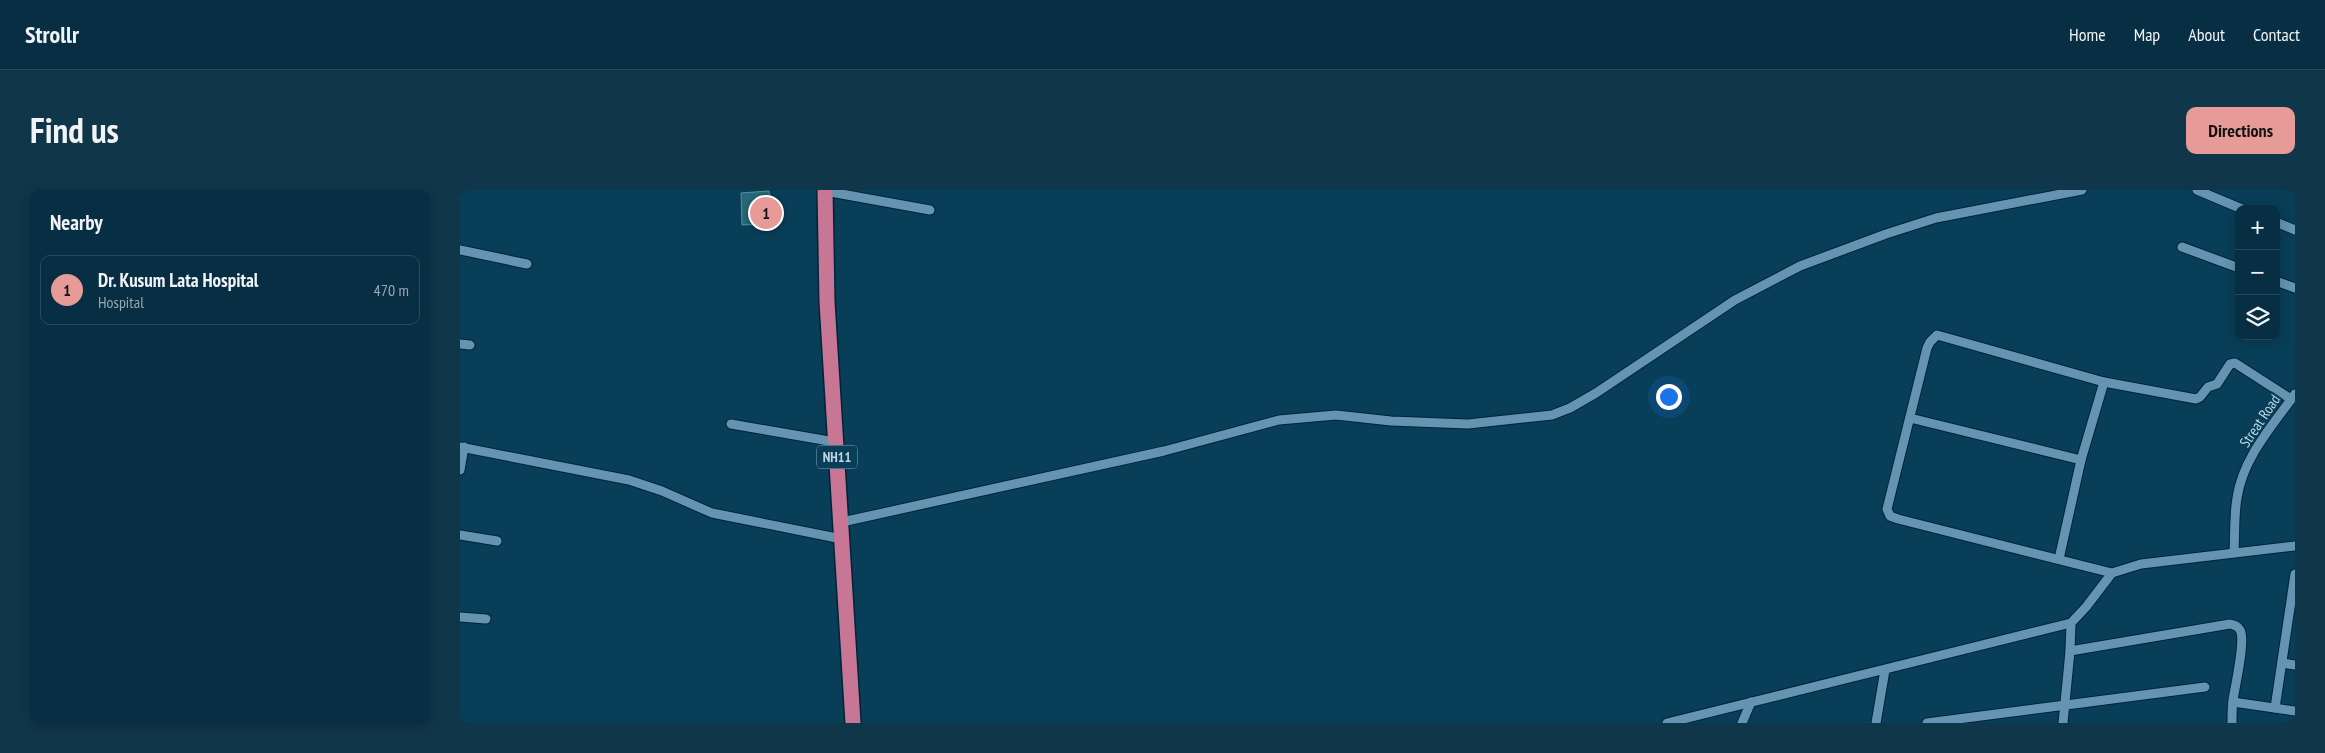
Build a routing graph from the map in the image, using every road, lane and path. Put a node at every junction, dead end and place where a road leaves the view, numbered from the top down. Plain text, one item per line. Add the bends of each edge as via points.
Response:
1 (2082, 190) edge
2 (2197, 190) edge
3 (825, 191) edge
4 (2235, 206) edge
5 (930, 210) dead end
6 (2280, 224) edge
7 (2295, 230) edge
8 (2182, 247) dead end
9 (460, 250) edge
10 (527, 264) dead end
11 (2235, 267) edge
12 (2280, 282) edge
13 (2295, 288) edge
14 (460, 344) edge
15 (470, 345) dead end
16 (2104, 382) junction
17 (2293, 397) edge
18 (1910, 418) junction
19 (731, 424) dead end
20 (836, 442) junction
21 (462, 447) edge
22 (2081, 460) junction
23 (460, 470) edge
24 (842, 522) junction
25 (460, 535) edge
26 (842, 539) junction
27 (497, 541) dead end
28 (2295, 546) edge
29 (2234, 552) junction
30 (2059, 559) junction
31 (2112, 573) junction
32 (2295, 578) edge
33 (460, 617) edge
34 (486, 619) dead end
35 (2071, 623) junction
36 (2070, 651) junction
37 (2282, 663) junction
38 (2295, 665) edge
39 (1885, 670) junction
40 (2204, 687) dead end
41 (1751, 702) junction
42 (2232, 702) junction
43 (2064, 706) junction
44 (2275, 708) junction
45 (2295, 711) edge
46 (852, 723) edge
47 (1667, 723) edge
48 (1742, 723) edge
49 (1876, 723) edge
50 (1927, 723) edge
51 (2063, 723) edge
52 (2232, 723) edge

1 - 24 street via 1936,218 1800,266 1735,300 1596,393 1552,415 1468,424 1336,415 1279,420 1164,451
2 - 4 street
3 - 5 street
3 - 20 highway, NH11 via 827,302
6 - 7 street
8 - 11 street
9 - 10 street
12 - 13 street
14 - 15 street
16 - 17 street via 2196,399 2208,387 2217,384 2230,364 2235,363
16 - 18 street via 1937,335 1927,348
16 - 22 street
17 - 29 street, Streat Road via 2256,448 2241,481
18 - 22 street
18 - 30 street via 1887,506 1890,516
19 - 20 street
20 - 24 highway, NH11
21 - 23 street
21 - 26 street via 629,480 712,513
22 - 30 street
24 - 26 highway, NH11
25 - 27 street
26 - 46 highway, NH11
28 - 29 street
29 - 31 street via 2141,564
30 - 31 street
31 - 35 street
32 - 37 street
33 - 34 street
35 - 36 street
35 - 39 street
36 - 42 street via 2234,625 2241,635
36 - 43 street
37 - 38 street
37 - 44 street
39 - 41 street
39 - 49 street
40 - 43 street
41 - 47 street
41 - 48 street
42 - 44 street
42 - 52 street
43 - 50 street
43 - 51 street
44 - 45 street

